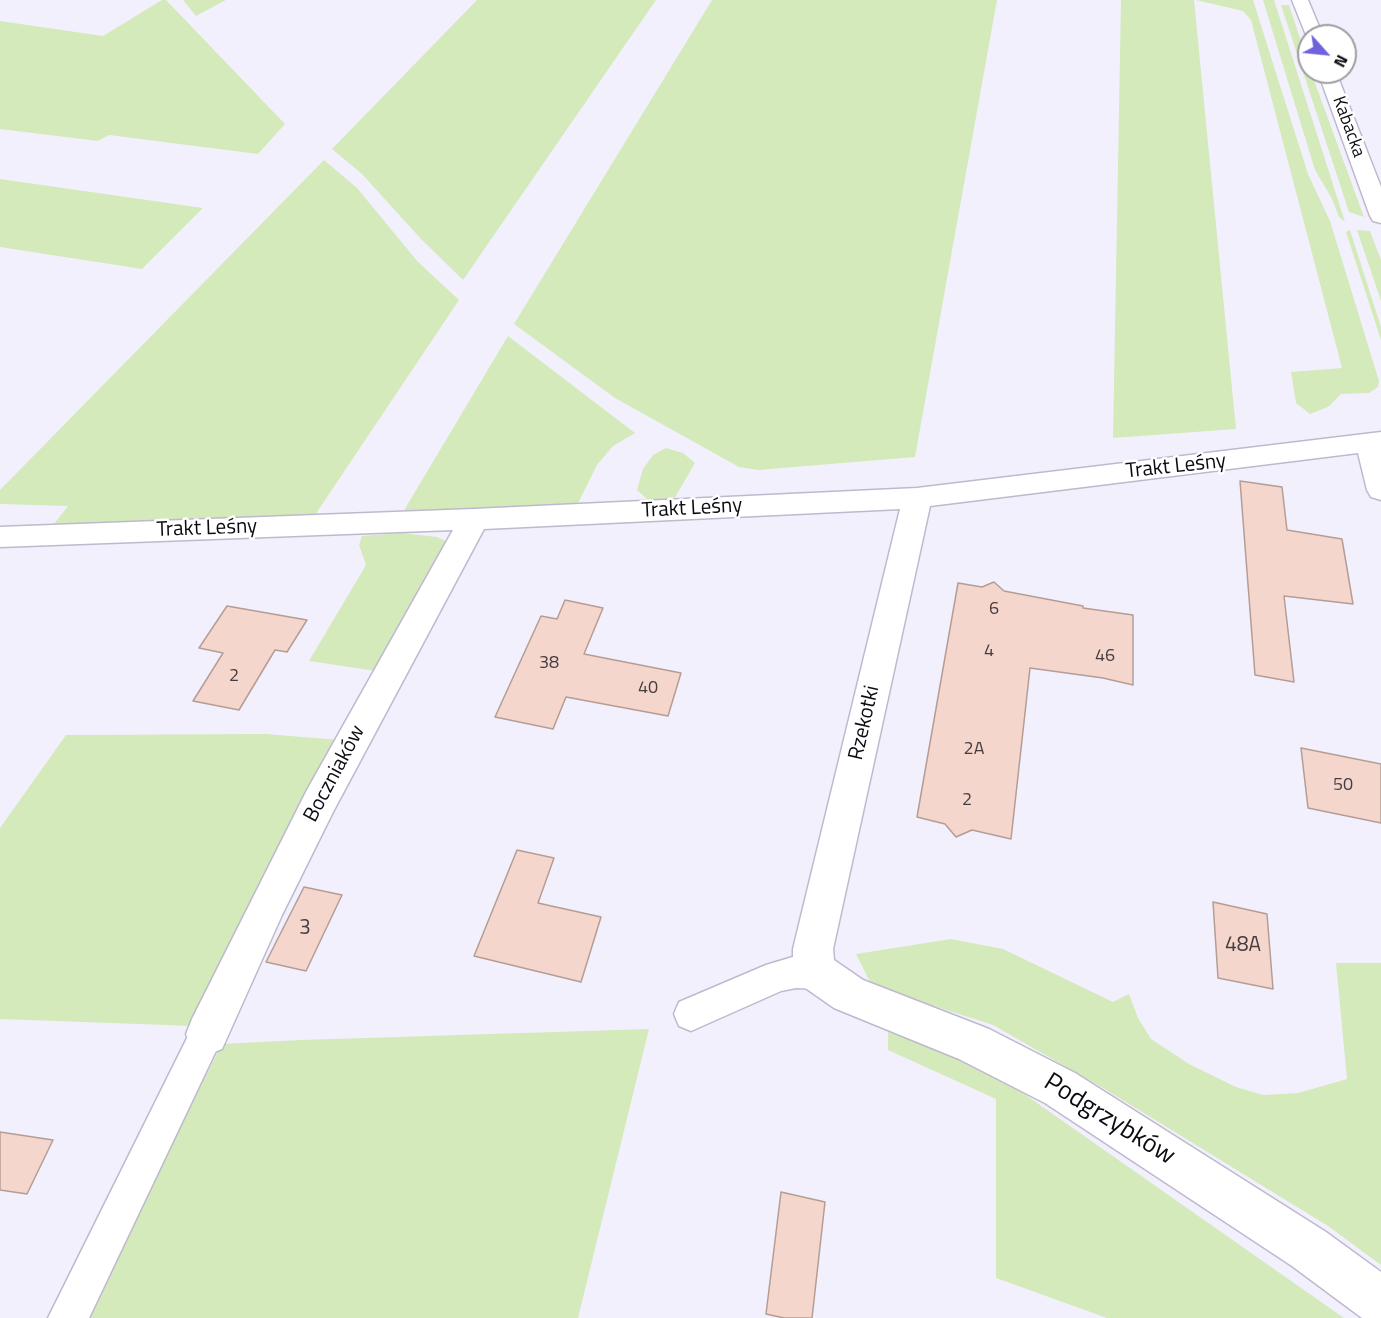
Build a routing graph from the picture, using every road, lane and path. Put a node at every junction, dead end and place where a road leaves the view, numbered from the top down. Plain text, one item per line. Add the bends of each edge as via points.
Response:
1 (1300, 0) edge
2 (1309, 24) edge
3 (1332, 84) edge
4 (1381, 216) edge
5 (1375, 441) edge
6 (1381, 490) edge
7 (917, 498) junction
8 (474, 519) junction
9 (0, 537) edge
10 (816, 961) junction
11 (691, 1014) dead end
12 (207, 1034) joint
13 (1381, 1302) edge
14 (68, 1318) edge

1 - 2 street
3 - 4 street, Kabacka
5 - 6 street
5 - 7 street, Trakt Leśny
7 - 8 street, Trakt Leśny
7 - 10 street, Rzekotki
8 - 9 street, Trakt Leśny
8 - 12 street, Boczniaków via 320,801
10 - 11 lane
10 - 13 street, Podgrzybków via 832,984 849,994 974,1044 1060,1088 1309,1249
12 - 14 lane

